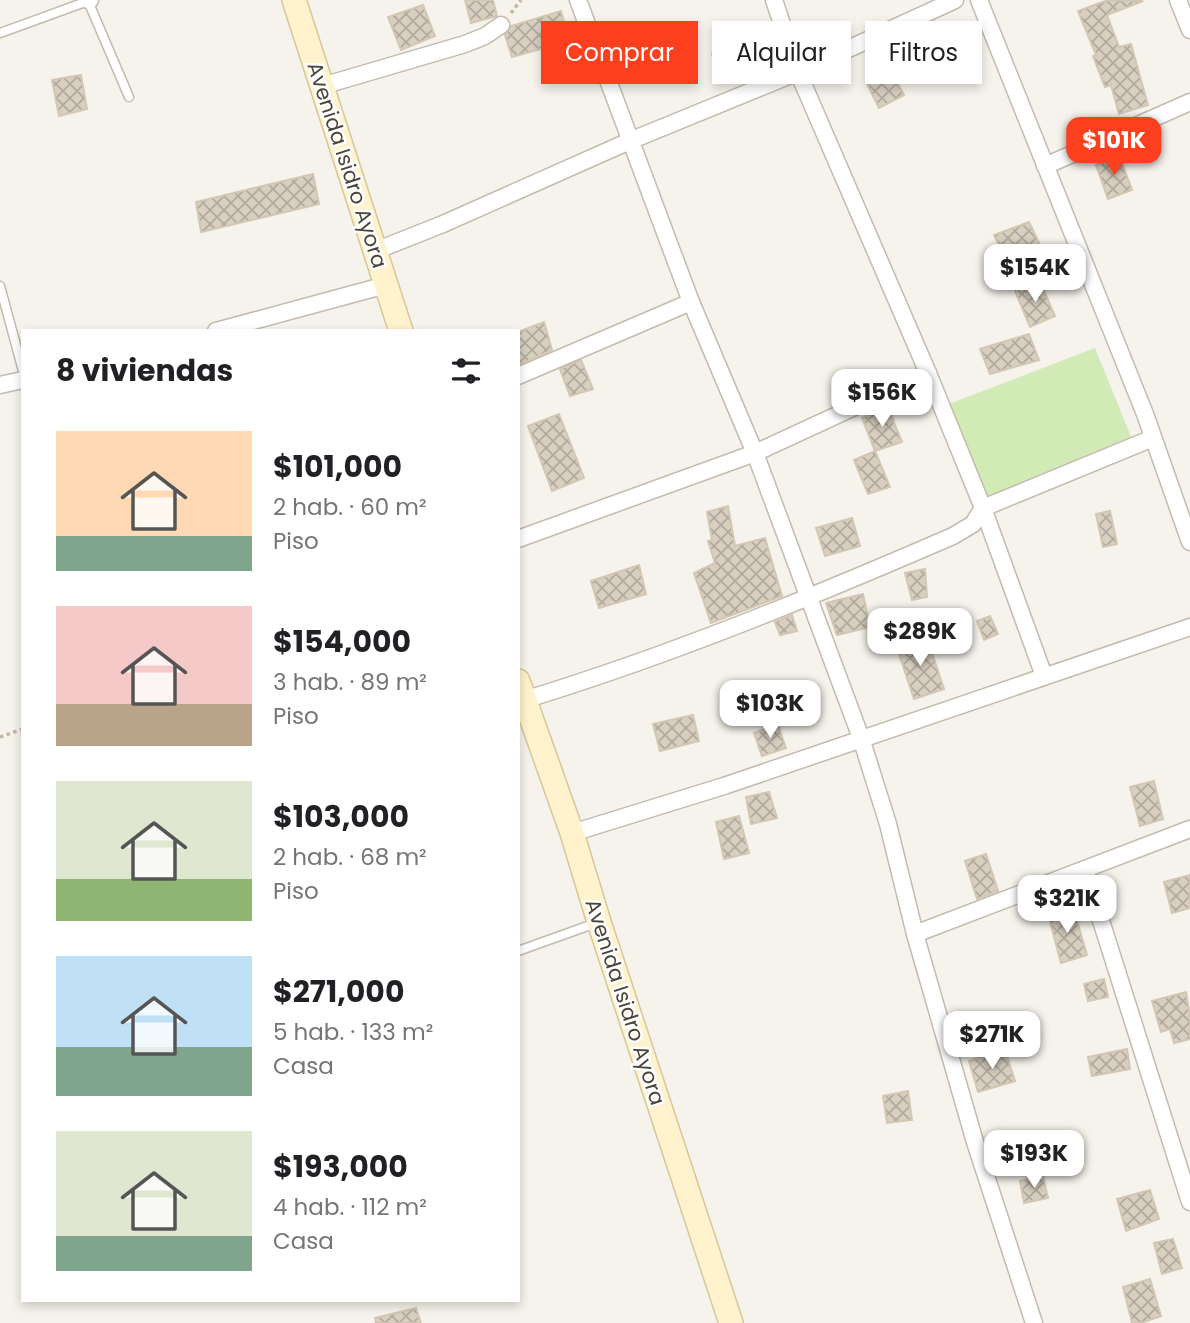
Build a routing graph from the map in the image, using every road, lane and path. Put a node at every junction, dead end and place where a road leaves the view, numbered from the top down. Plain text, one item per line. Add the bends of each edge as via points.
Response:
1 (89, 0) edge
2 (294, 0) edge
3 (578, 0) edge
4 (774, 0) edge
5 (954, 0) edge
6 (979, 0) edge
7 (1178, 0) edge
8 (781, 21) edge
9 (501, 25) dead end
10 (1190, 30) edge
11 (0, 33) edge
12 (851, 48) edge
13 (769, 84) edge
14 (803, 84) edge
15 (321, 86) junction
16 (129, 96) dead end
17 (1190, 102) edge
18 (632, 140) junction
19 (1045, 166) junction
20 (375, 251) junction
21 (386, 285) junction
22 (0, 286) edge
23 (691, 302) junction
24 (223, 329) edge
25 (400, 329) edge
26 (21, 364) edge
27 (928, 373) junction
28 (520, 375) edge
29 (21, 380) edge
30 (0, 385) edge
31 (1153, 438) junction
32 (755, 453) junction
33 (983, 508) junction
34 (520, 538) edge
35 (1190, 542) edge
36 (808, 599) junction
37 (1190, 627) edge
38 (1044, 676) junction
39 (521, 691) edge
40 (21, 730) edge
41 (0, 737) edge
42 (860, 738) junction
43 (1190, 829) edge
44 (572, 833) junction
45 (1085, 870) junction
46 (599, 922) junction
47 (915, 934) junction
48 (520, 950) edge
49 (1190, 1202) edge
50 (731, 1323) edge
51 (1034, 1323) edge

1 - 11 lane
1 - 16 lane
2 - 15 street, Avenida Isidro Ayora
3 - 18 street
4 - 8 street
5 - 12 street
6 - 19 street
7 - 10 street
9 - 15 street via 465,44
13 - 18 street
14 - 27 street
15 - 20 street, Avenida Isidro Ayora
17 - 19 street
18 - 20 street
18 - 23 street
19 - 31 street
20 - 21 street, Avenida Isidro Ayora
21 - 24 street
21 - 25 street, Avenida Isidro Ayora
22 - 26 lane
23 - 28 street
23 - 32 street
27 - 32 street
27 - 33 street
29 - 30 street
31 - 33 street
31 - 35 street
32 - 34 street
32 - 36 street
33 - 36 street via 973,524 953,536
33 - 38 street
36 - 39 street via 617,671
36 - 42 street
37 - 38 street
38 - 42 street
39 - 44 street, Avenida Isidro Ayora
40 - 41 path
42 - 44 street
42 - 47 street via 888,824
43 - 45 street
44 - 46 street, Avenida Isidro Ayora
45 - 47 street
45 - 49 street
46 - 48 lane
46 - 50 street, Avenida Isidro Ayora
47 - 51 street

